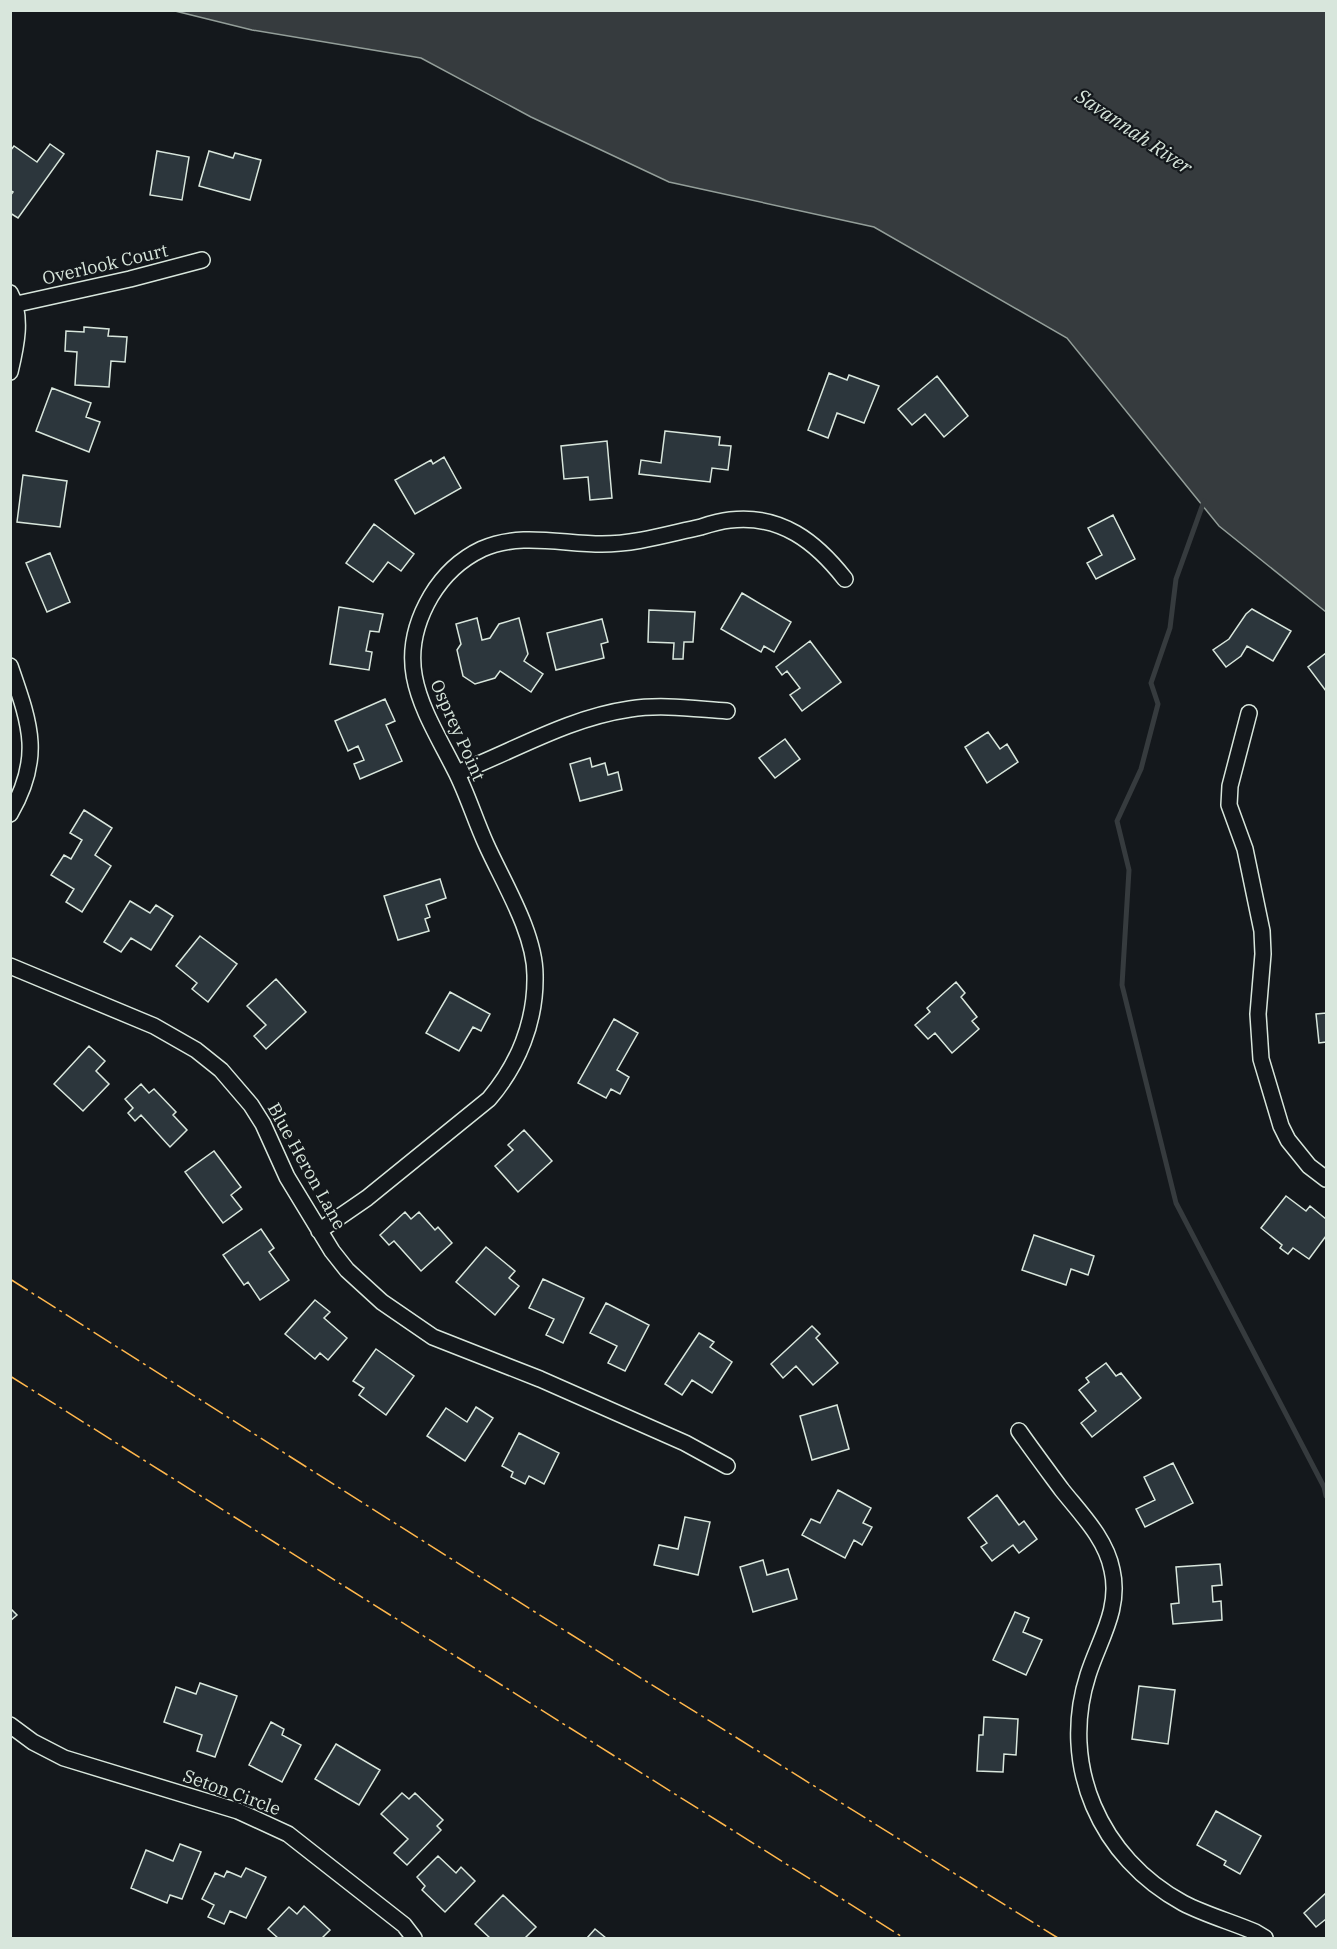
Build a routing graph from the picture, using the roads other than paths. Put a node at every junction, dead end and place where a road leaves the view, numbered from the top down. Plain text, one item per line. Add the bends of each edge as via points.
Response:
1 (202, 260) dead end
2 (14, 298) edge
3 (10, 372) edge
4 (845, 579) dead end
5 (10, 666) edge
6 (727, 711) dead end
7 (1249, 713) dead end
8 (457, 774) junction
9 (10, 814) edge
10 (10, 966) edge
11 (1326, 1179) edge
12 (319, 1231) junction
13 (1019, 1431) dead end
14 (727, 1466) dead end
15 (10, 1725) edge
16 (414, 1938) edge
17 (1265, 1938) edge

1 - 2 street, Overlook Court via 130,279
2 - 3 street via 17,332
4 - 8 street, Osprey Point via 811,542 783,527 749,520 731,520 629,542 512,541 482,549 456,566 434,592 425,607 412,657 422,707
5 - 9 street via 27,713 31,747 26,781
6 - 8 street via 632,708 614,712 554,730
7 - 11 street via 1230,786 1229,806 1245,849 1262,931 1258,1014 1261,1059 1288,1140 1309,1166
8 - 12 street, Osprey Point via 530,945 535,974 525,1038 512,1069 489,1099 367,1198
10 - 12 street, Blue Heron Lane via 154,1026 221,1070 251,1104 287,1178
12 - 14 street, Blue Heron Lane via 364,1287 433,1337 685,1443
13 - 17 street via 1102,1542 1113,1572 1110,1621 1088,1676 1078,1717 1083,1779 1100,1821 1128,1859 1163,1890 1184,1904
15 - 16 street, Seton Circle via 64,1758 238,1811 288,1834 404,1925

